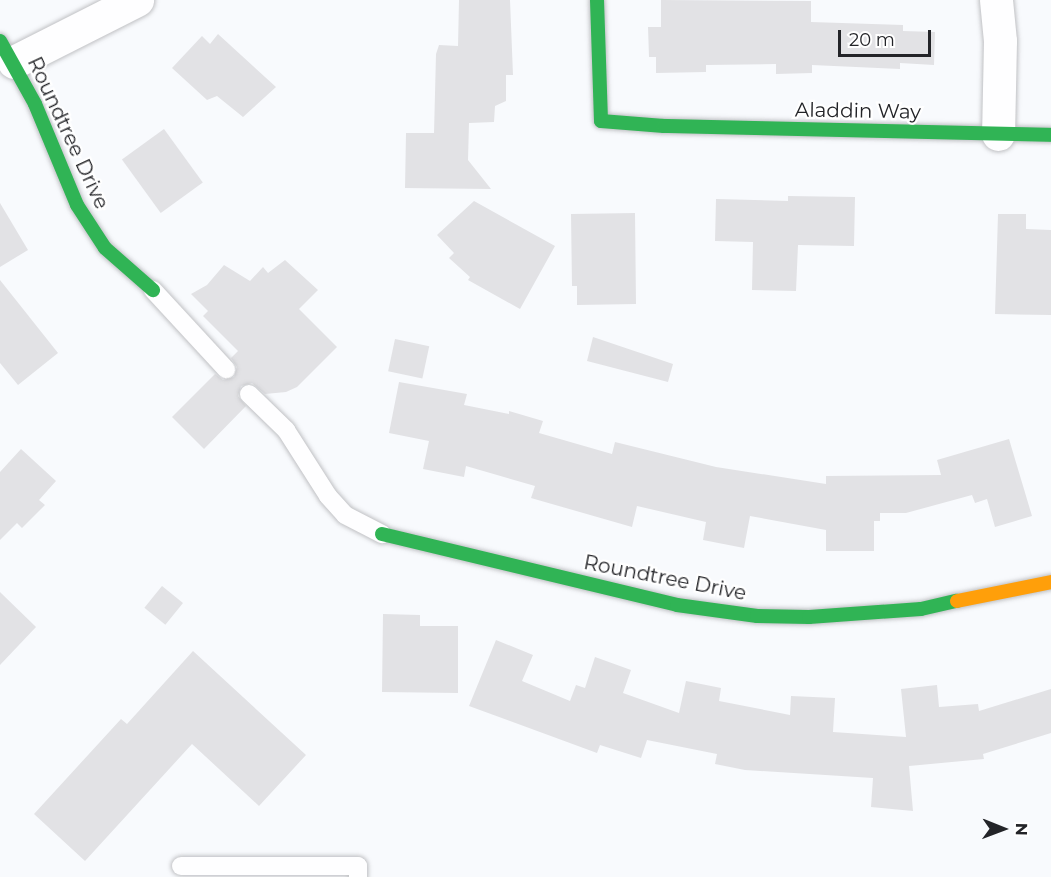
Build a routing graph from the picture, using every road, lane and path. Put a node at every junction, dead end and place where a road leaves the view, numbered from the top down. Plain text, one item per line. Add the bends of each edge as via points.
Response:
1 (137, 0) edge
2 (597, 0) edge
3 (996, 0) edge
4 (7, 52) edge
5 (998, 134) junction
6 (1051, 135) edge
7 (153, 290) joint
8 (226, 369) dead end
9 (249, 394) dead end
10 (382, 534) joint
11 (1051, 582) edge
12 (181, 866) dead end
13 (358, 877) edge

1 - 4 street
2 - 5 street, Aladdin Way via 601,120 664,126
3 - 5 street via 1000,41
4 - 7 street, Roundtree Drive via 77,205 105,248
5 - 6 street, Aladdin Way
7 - 8 lane
9 - 10 lane via 286,430 328,496 345,515
10 - 11 street, Roundtree Drive via 676,605 757,616 820,617 921,609
12 - 13 lane via 358,866

